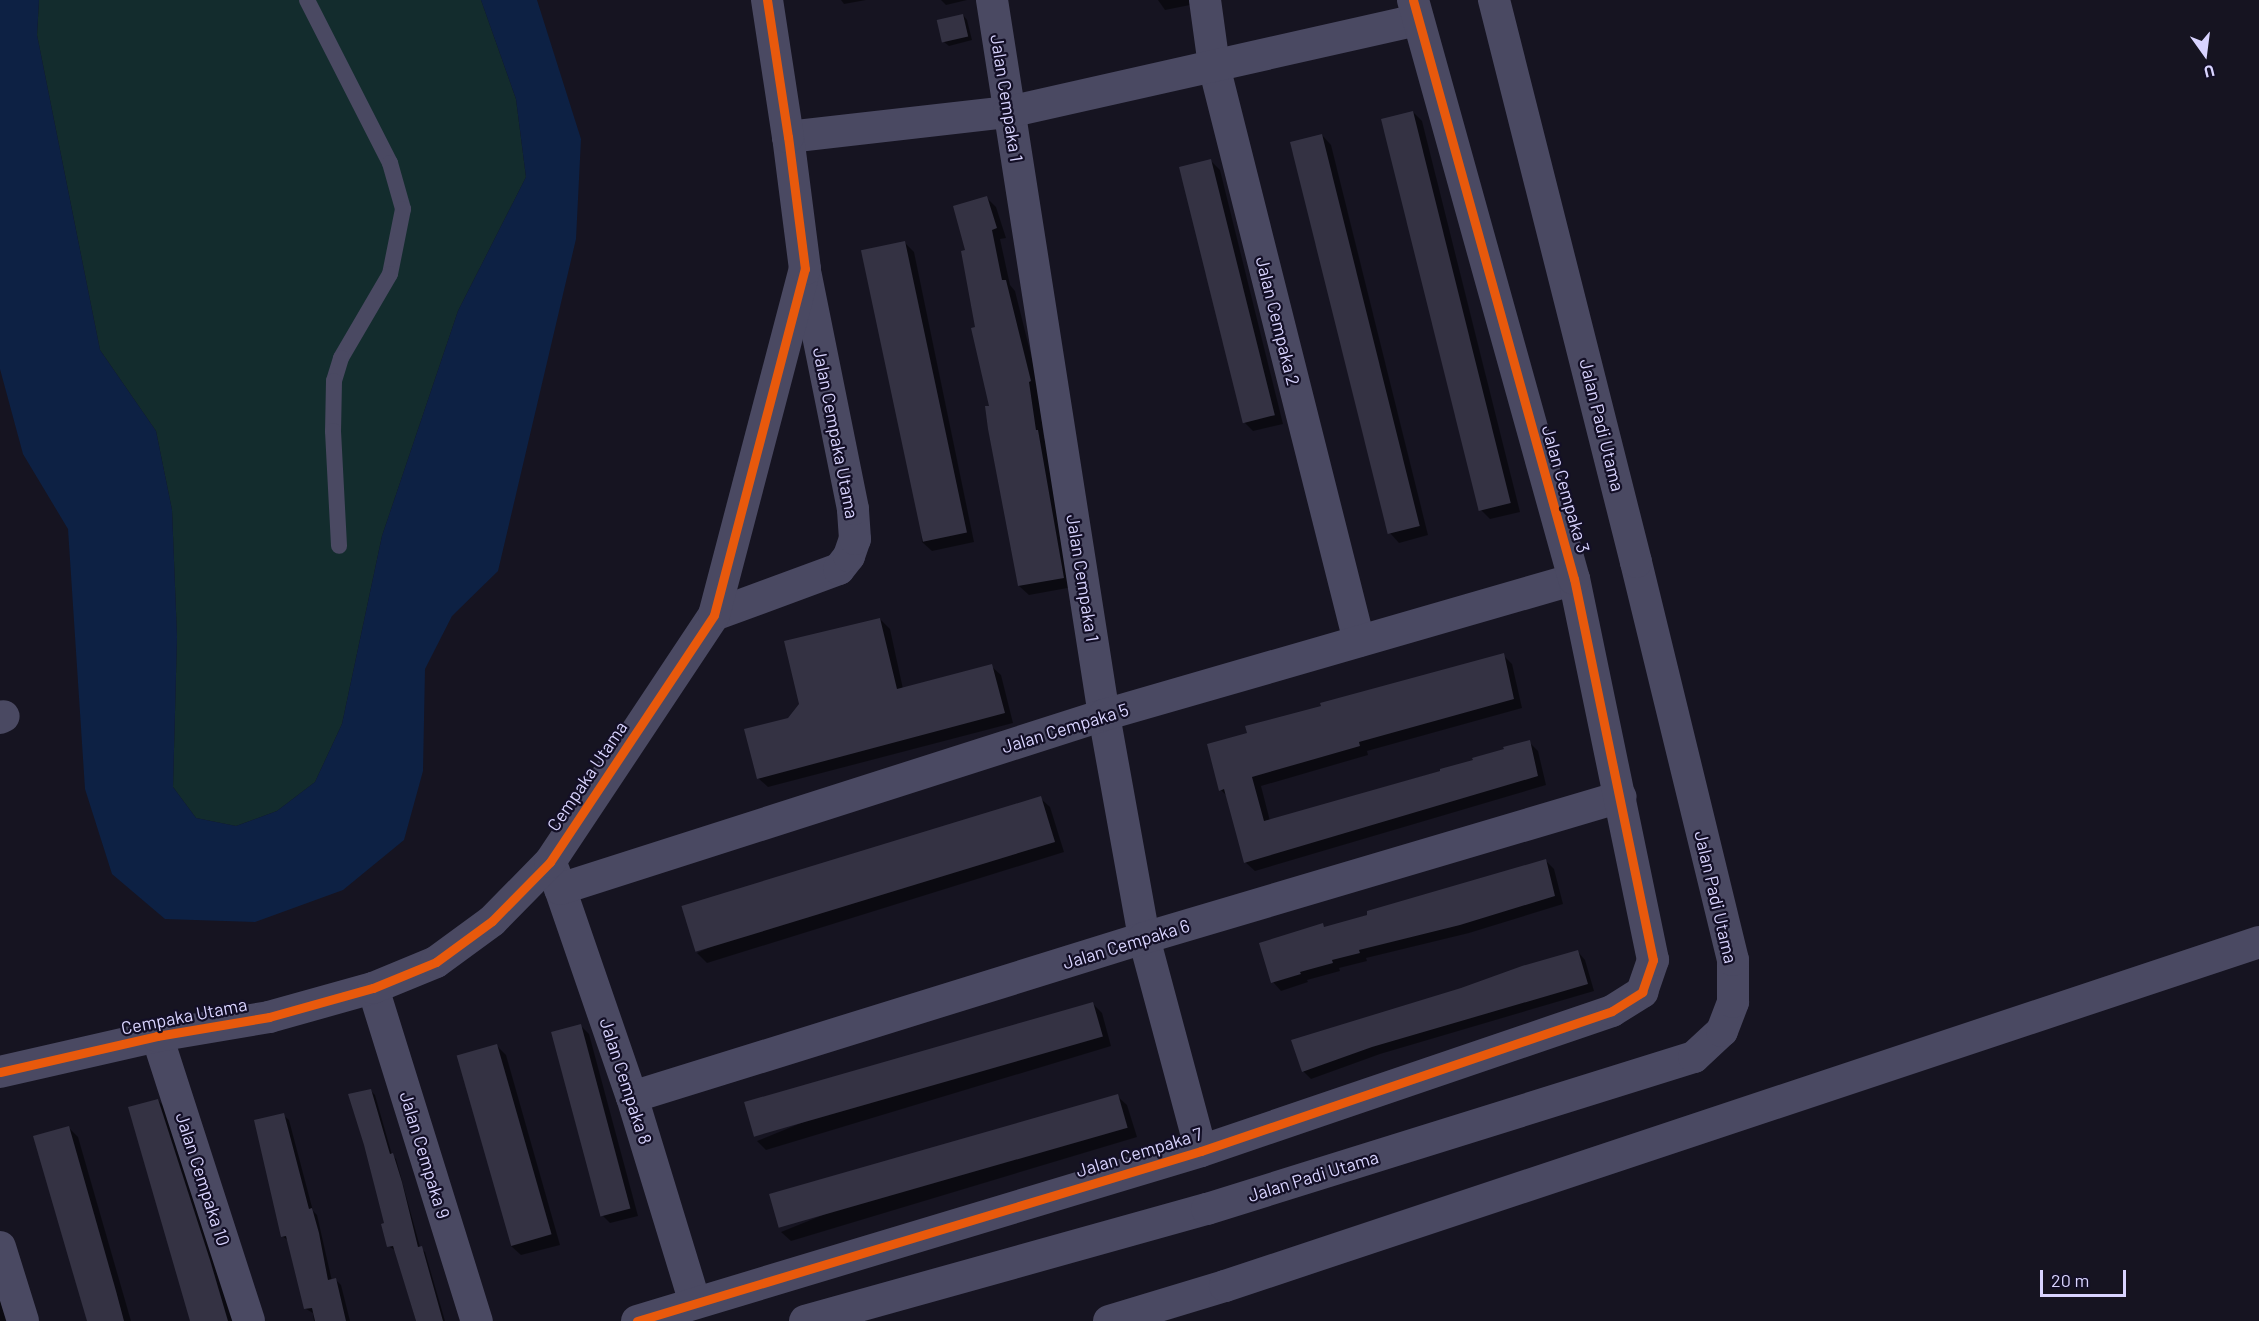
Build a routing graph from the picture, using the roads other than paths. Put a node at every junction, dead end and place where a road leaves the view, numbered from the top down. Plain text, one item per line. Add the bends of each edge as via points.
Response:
1 (307, 0) edge
2 (767, 0) edge
3 (992, 0) edge
4 (1205, 0) edge
5 (1494, 0) edge
6 (1416, 10) edge
7 (1214, 66) junction
8 (1009, 112) junction
9 (788, 137) junction
10 (805, 269) junction
11 (339, 546) dead end
12 (1574, 579) junction
13 (714, 615) junction
14 (1359, 641) junction
15 (1104, 715) junction
16 (1620, 796) junction
17 (555, 876) junction
18 (1144, 938) junction
19 (2259, 942) edge
20 (373, 988) junction
21 (1642, 992) joint
22 (157, 1036) junction
23 (0, 1072) edge
24 (632, 1097) junction
25 (1201, 1151) junction
26 (0, 1247) edge
27 (695, 1303) junction
28 (22, 1321) edge
29 (249, 1321) edge
30 (477, 1321) edge
31 (637, 1321) edge
32 (805, 1321) edge
33 (1109, 1321) edge

1 - 11 lane via 390,163 403,209 390,274 341,358 334,381
2 - 9 street
3 - 8 street, Jalan Cempaka 1
4 - 7 street, Jalan Cempaka 2
5 - 32 street, Jalan Padi Utama via 1733,960 1733,1002 1722,1031 1694,1057 1207,1209
6 - 7 street
6 - 12 street, Jalan Cempaka 3
7 - 8 street
7 - 14 street, Jalan Cempaka 2
8 - 9 street
8 - 15 street, Jalan Cempaka 1
9 - 10 street, Cempaka Utama
10 - 13 street, Cempaka Utama
10 - 13 street, Jalan Cempaka Utama via 851,499 855,539 839,569
12 - 14 street, Jalan Cempaka 5
12 - 16 street, Jalan Cempaka 3
13 - 17 street, Cempaka Utama
14 - 15 street, Jalan Cempaka 5
15 - 17 street, Jalan Cempaka 5
15 - 18 street, Jalan Cempaka 1
16 - 18 street, Jalan Cempaka 6
16 - 21 street, Jalan Cempaka 3 via 1653,960
17 - 20 street, Cempaka Utama via 436,962
17 - 24 street, Jalan Cempaka 8
18 - 24 street, Jalan Cempaka 6
18 - 25 street, Jalan Cempaka 1
19 - 33 street via 1236,1283
20 - 22 street, Cempaka Utama via 269,1017
20 - 30 street, Jalan Cempaka 9
21 - 25 street, Jalan Cempaka 7 via 1612,1011
22 - 23 street, Cempaka Utama
22 - 29 street, Jalan Cempaka 10
24 - 27 street, Jalan Cempaka 8
25 - 27 street, Jalan Cempaka 7
26 - 28 street
27 - 31 street, Jalan Cempaka 7

